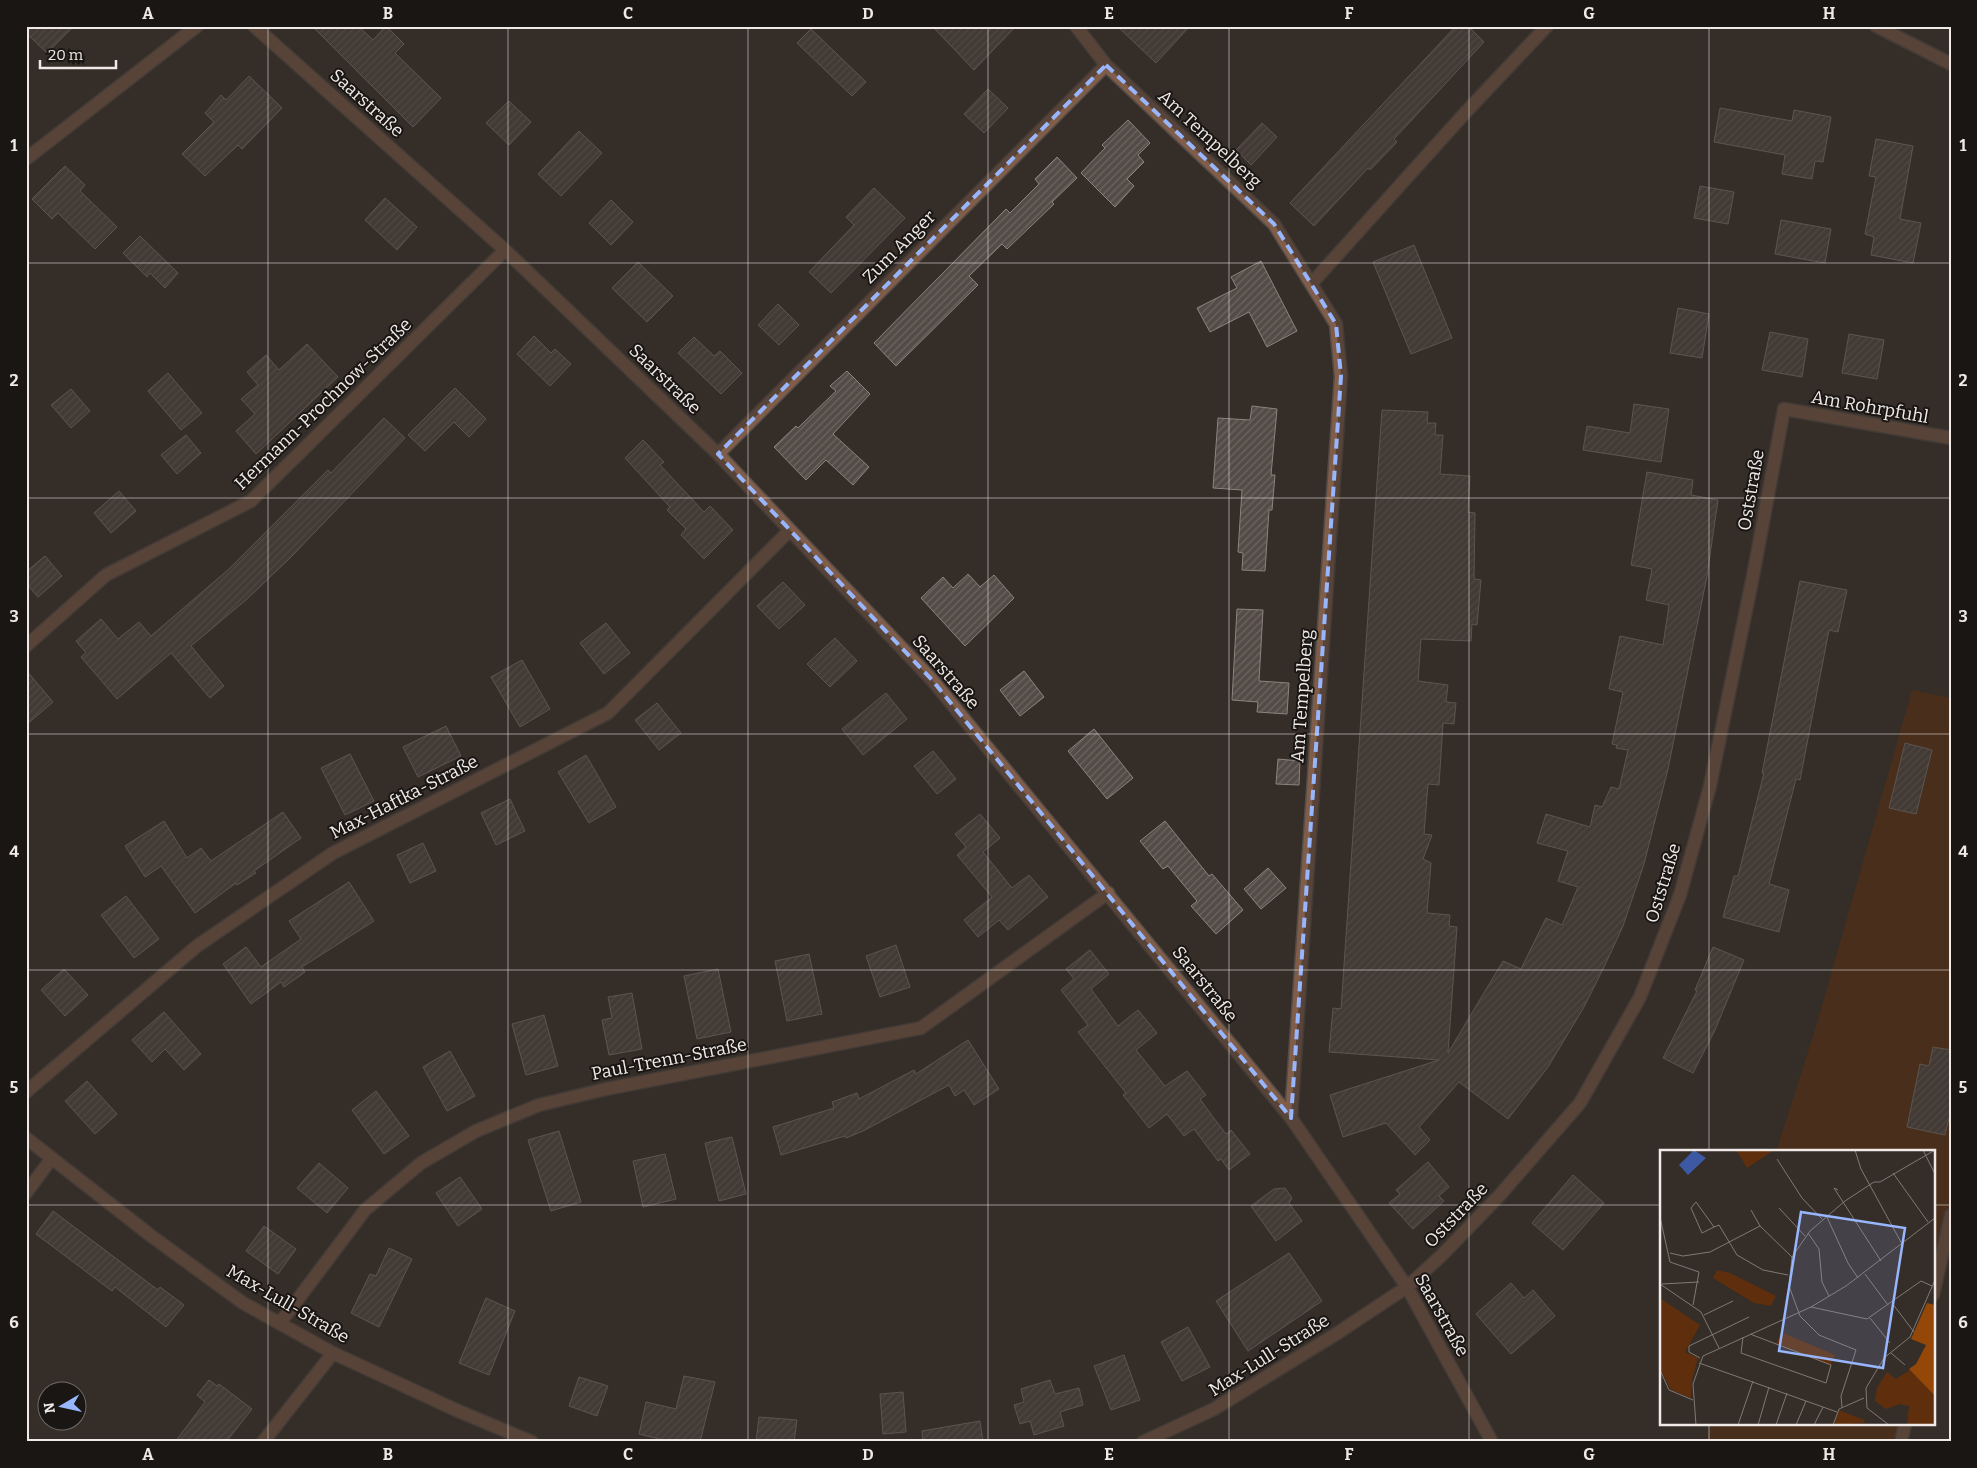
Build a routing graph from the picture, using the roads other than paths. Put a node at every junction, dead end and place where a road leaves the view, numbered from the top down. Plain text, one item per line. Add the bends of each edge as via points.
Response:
1 (197, 26) edge
2 (254, 26) edge
3 (1076, 26) edge
4 (1547, 26) edge
5 (1876, 26) edge
6 (1951, 64) edge
7 (1106, 66) junction
8 (26, 160) edge
9 (505, 250) junction
10 (1312, 284) junction
11 (1784, 409) joint
12 (1951, 438) edge
13 (718, 454) junction
14 (790, 530) junction
15 (26, 646) edge
16 (1108, 893) junction
17 (26, 1092) edge
18 (1291, 1118) junction
19 (26, 1138) edge
20 (52, 1158) junction
21 (26, 1193) edge
22 (1951, 1215) edge
23 (1407, 1287) junction
24 (1934, 1291) edge
25 (280, 1323) junction
26 (333, 1353) junction
27 (1905, 1426) edge
28 (263, 1442) edge
29 (532, 1442) edge
30 (1143, 1442) edge
31 (1492, 1442) edge
32 (1901, 1442) edge

1 - 8 street
2 - 9 street, Saarstraße
3 - 7 street, Am Tempelberg
4 - 10 street
5 - 6 street
7 - 10 street, Am Tempelberg via 1274,224
7 - 13 street, Zum Anger
9 - 13 street, Saarstraße
9 - 15 street, Hermann-Prochnow-Straße via 251,501 106,575
10 - 18 street, Am Tempelberg via 1336,324 1341,376
11 - 12 street, Am Rohrpfuhl
11 - 23 street, Oststraße via 1708,791 1680,895 1644,989 1580,1103 1499,1196
13 - 14 street, Saarstraße
14 - 16 street, Saarstraße via 932,680
14 - 17 street, Max-Haftka-Straße via 608,713 333,853 197,946
16 - 18 street, Saarstraße
16 - 25 street, Paul-Trenn-Straße via 921,1028 606,1089 539,1105 476,1131 420,1163 365,1210
18 - 23 street, Saarstraße
19 - 20 street, Max-Lull-Straße
20 - 21 street
20 - 25 street, Max-Lull-Straße via 243,1303
22 - 24 street
23 - 30 street, Max-Lull-Straße via 1214,1409
23 - 31 street, Saarstraße
25 - 26 street, Max-Lull-Straße
26 - 28 street
26 - 29 street, Max-Lull-Straße
27 - 32 street

